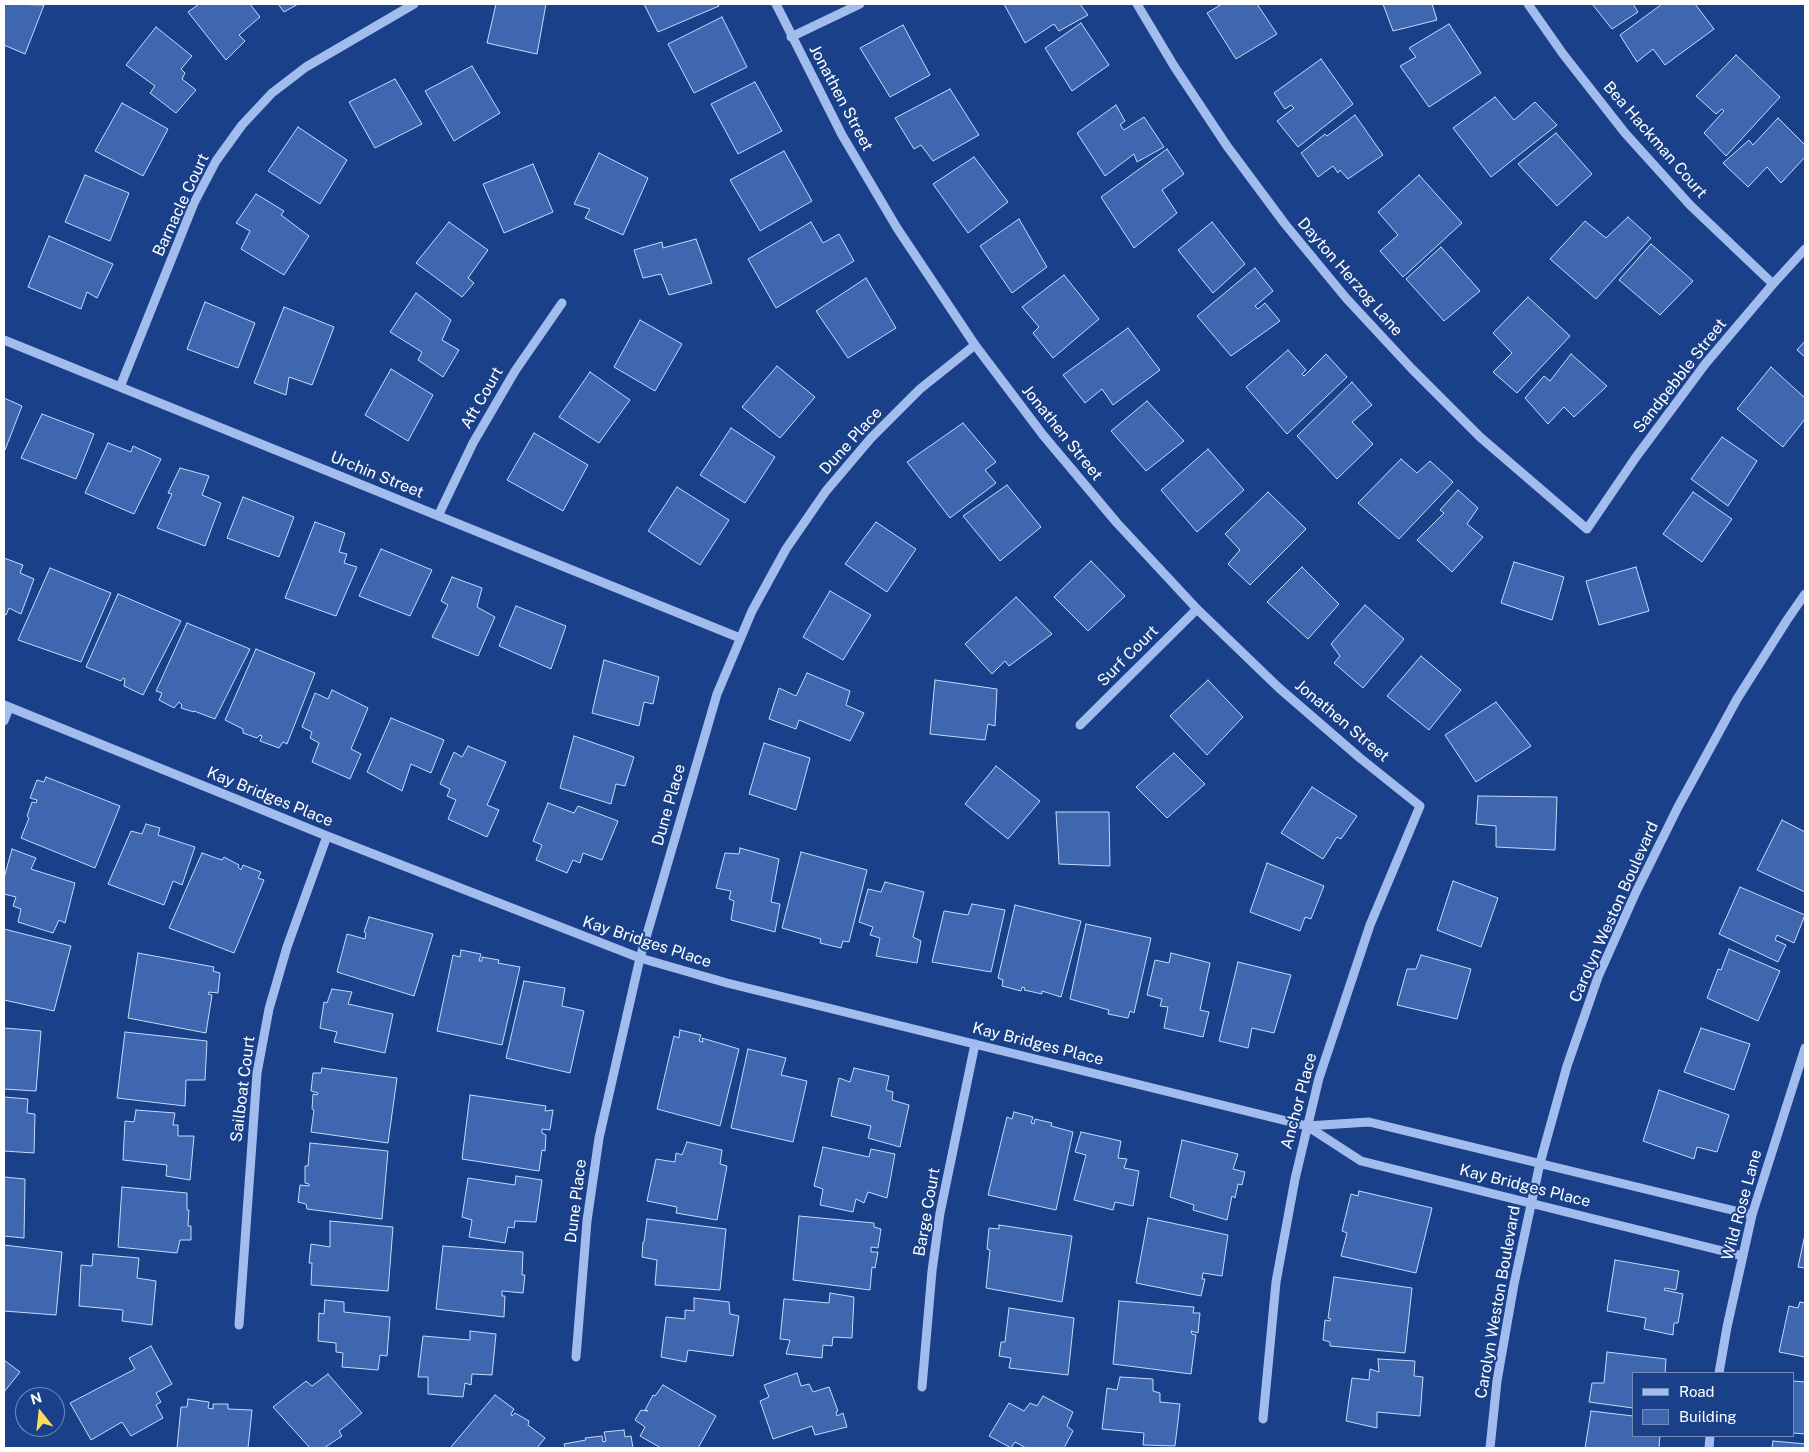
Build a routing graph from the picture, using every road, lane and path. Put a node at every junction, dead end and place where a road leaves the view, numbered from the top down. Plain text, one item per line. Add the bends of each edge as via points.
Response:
1 (414, 4) edge
2 (776, 4) edge
3 (860, 4) edge
4 (1137, 4) edge
5 (1528, 4) edge
6 (791, 37) junction
7 (1805, 249) edge
8 (1773, 284) junction
9 (562, 302) dead end
10 (4, 340) edge
11 (975, 345) junction
12 (120, 388) junction
13 (438, 516) junction
14 (1587, 529) joint
15 (1805, 594) edge
16 (1197, 609) junction
17 (740, 638) junction
18 (7, 707) edge
19 (4, 722) edge
20 (1080, 725) dead end
21 (1420, 806) joint
22 (327, 836) junction
23 (640, 958) junction
24 (975, 1044) junction
25 (1805, 1048) edge
26 (1307, 1126) junction
27 (1540, 1163) junction
28 (1532, 1202) junction
29 (1752, 1215) junction
30 (1743, 1256) junction
31 (239, 1324) dead end
32 (576, 1356) dead end
33 (1719, 1372) edge
34 (922, 1387) dead end
35 (1264, 1419) dead end
36 (1490, 1448) edge

1 - 12 street, Barnacle Court via 306,66 272,93 242,125 216,161 194,203
2 - 6 street, Jonathen Street
3 - 6 street
4 - 14 street, Dayton Herzog Lane via 1227,146 1346,298 1480,437
5 - 8 street, Bea Hackman Court via 1625,133 1690,205
6 - 11 street, Jonathen Street via 842,135 897,228
7 - 8 street, Sandpebble Street
8 - 14 street, Sandpebble Street via 1706,363
9 - 13 street, Aft Court via 477,435
10 - 12 street, Urchin Street
11 - 16 street, Jonathen Street via 1042,435 1110,516
11 - 17 street, Dune Place via 920,389 870,438 826,491 786,549
12 - 13 street, Urchin Street
13 - 17 street, Urchin Street
15 - 27 street, Carolyn Weston Boulevard via 1737,698 1636,892 1592,995 1567,1066
16 - 20 street, Surf Court
16 - 21 street, Jonathen Street via 1279,688
17 - 23 street, Dune Place via 717,694
18 - 19 street
18 - 22 street, Kay Bridges Place
21 - 26 street, Anchor Place via 1370,925 1319,1078
22 - 23 street, Kay Bridges Place
22 - 31 street, Sailboat Court via 287,947 269,1009 257,1073
23 - 24 street, Kay Bridges Place via 727,983
23 - 32 street, Dune Place via 599,1138 587,1220
24 - 26 street, Kay Bridges Place
24 - 34 street, Barge Court via 940,1213
25 - 29 street, Wild Rose Lane
26 - 27 street, Kay Bridges Place via 1368,1122
26 - 28 street, Kay Bridges Place via 1361,1161
26 - 35 street, Anchor Place via 1276,1282
27 - 28 street, Carolyn Weston Boulevard
27 - 29 street, Kay Bridges Place
28 - 30 street, Kay Bridges Place
28 - 36 street, Carolyn Weston Boulevard via 1499,1371
29 - 30 street, Wild Rose Lane
30 - 33 street, Wild Rose Lane

